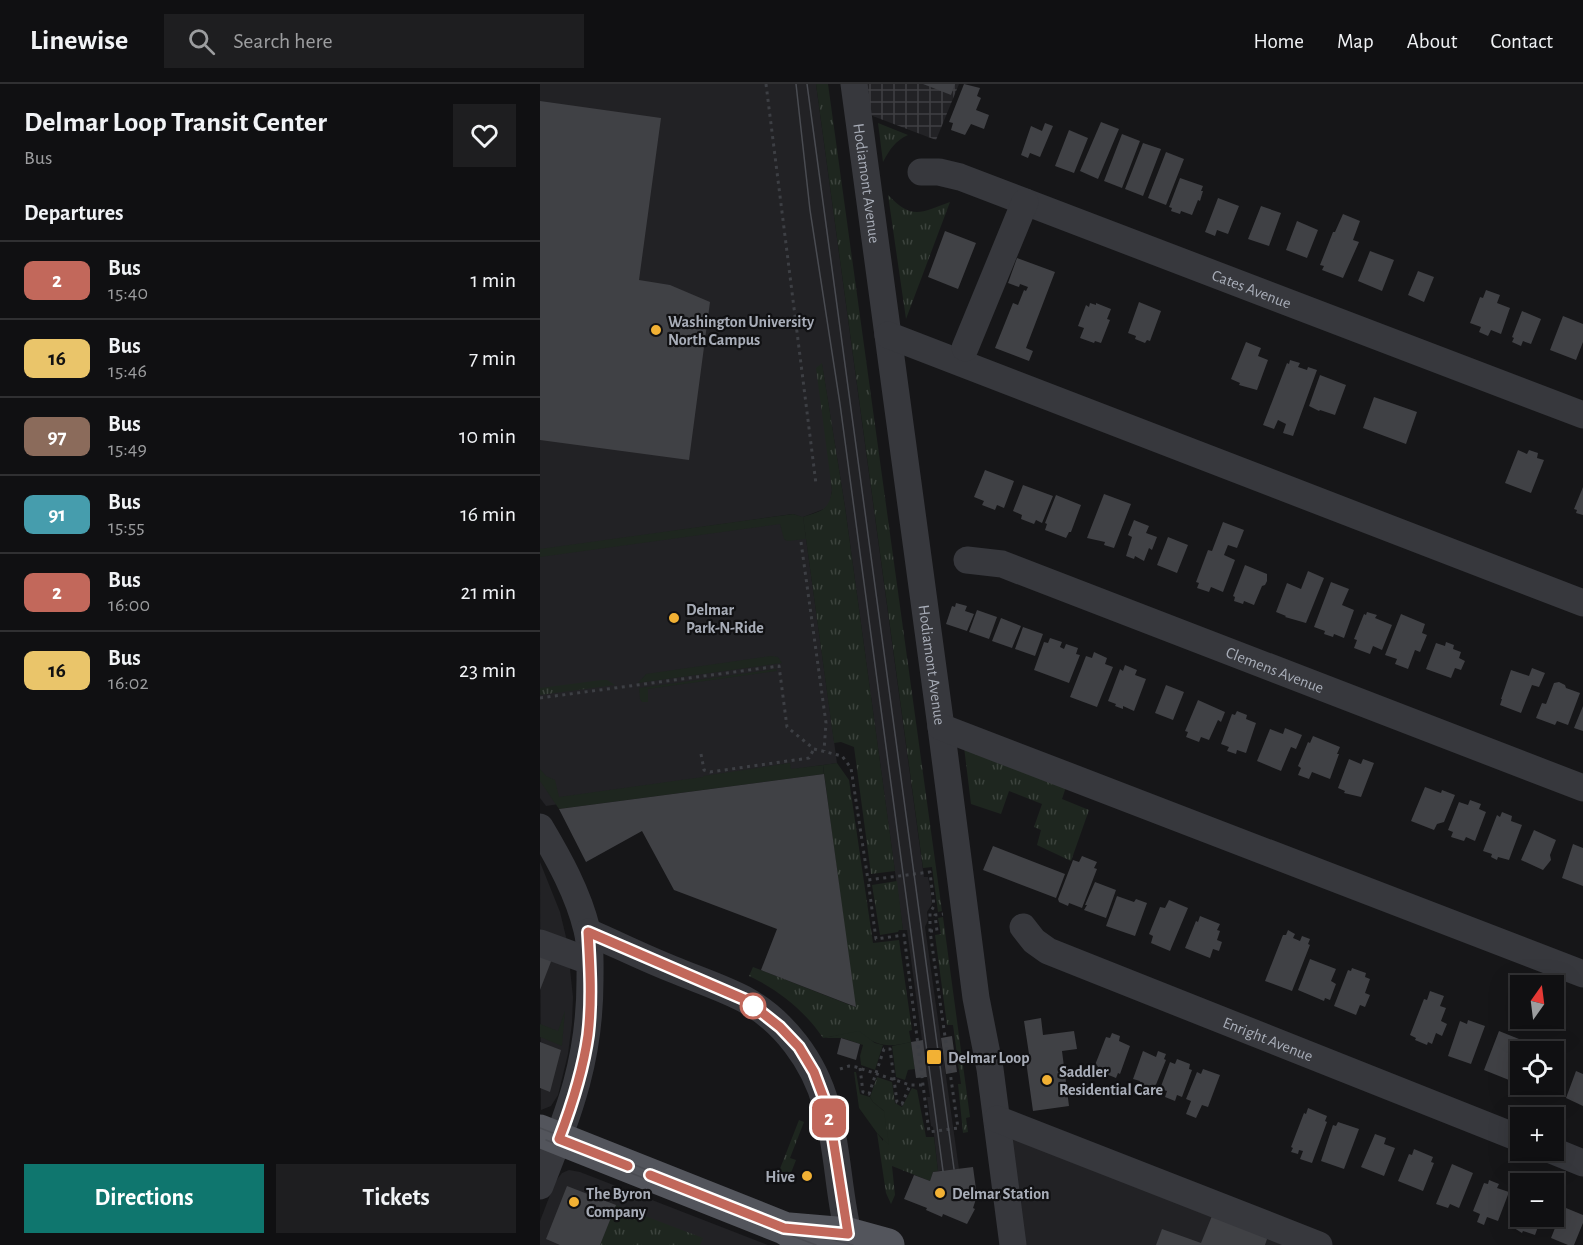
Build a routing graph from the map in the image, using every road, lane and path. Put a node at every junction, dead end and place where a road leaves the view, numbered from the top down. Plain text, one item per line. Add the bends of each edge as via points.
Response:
1 (766, 84) edge
2 (854, 84) edge
3 (921, 172) dead end
4 (1025, 202) junction
5 (888, 335) junction
6 (965, 348) dead end
7 (1583, 415) edge
8 (816, 484) dead end
9 (801, 542) dead end
10 (967, 560) dead end
11 (1583, 603) edge
12 (540, 698) edge
13 (941, 727) junction
14 (814, 749) junction
15 (824, 751) junction
16 (701, 754) dead end
17 (1583, 788) edge
18 (540, 827) edge
19 (868, 880) junction
20 (943, 914) dead end
21 (1023, 927) dead end
22 (930, 931) junction
23 (588, 932) junction
24 (540, 943) edge
25 (589, 961) junction
26 (1583, 974) edge
27 (860, 1068) junction
28 (840, 1069) dead end
29 (876, 1073) junction
30 (894, 1080) junction
31 (910, 1085) junction
32 (922, 1085) junction
33 (997, 1119) junction
34 (549, 1135) edge
35 (1510, 1135) edge
36 (1564, 1155) edge
37 (1583, 1163) edge
38 (540, 1186) edge
39 (784, 1228) junction
40 (850, 1240) edge
41 (812, 1245) edge
42 (888, 1245) edge
43 (1013, 1245) edge
44 (1319, 1245) edge

1 - 8 path
2 - 5 street, Hodiamont Avenue
3 - 4 street, Cates Avenue via 960,177
4 - 6 street
4 - 7 street, Cates Avenue
5 - 11 street
5 - 13 street, Hodiamont Avenue
9 - 15 path via 826,723
10 - 17 street, Clemens Avenue via 1002,564
12 - 14 path via 779,666 787,727
13 - 26 street
13 - 33 street, Hodiamont Avenue via 976,998
14 - 15 path
14 - 16 path via 809,758 710,772 704,770
15 - 19 path via 842,756 851,768
18 - 23 street via 569,881
19 - 22 path via 930,872 934,906
19 - 32 path via 876,939 904,935
20 - 22 path via 935,915 937,930
21 - 35 street, Enright Avenue via 1048,951
22 - 32 path via 958,1128 929,1132
23 - 25 street
23 - 40 street via 746,1000 799,1047 826,1104
24 - 25 street
25 - 34 street via 588,1034 583,1063 570,1108
27 - 28 path
27 - 29 path
27 - 29 path via 863,1092 869,1094
29 - 30 path
29 - 30 path via 884,1049 890,1049
30 - 31 path
30 - 31 path via 897,1102 902,1104
31 - 32 path
33 - 43 street, Hodiamont Avenue
33 - 44 street
34 - 38 street
34 - 39 main road
36 - 37 street
39 - 40 main road
39 - 41 main road
40 - 42 main road

